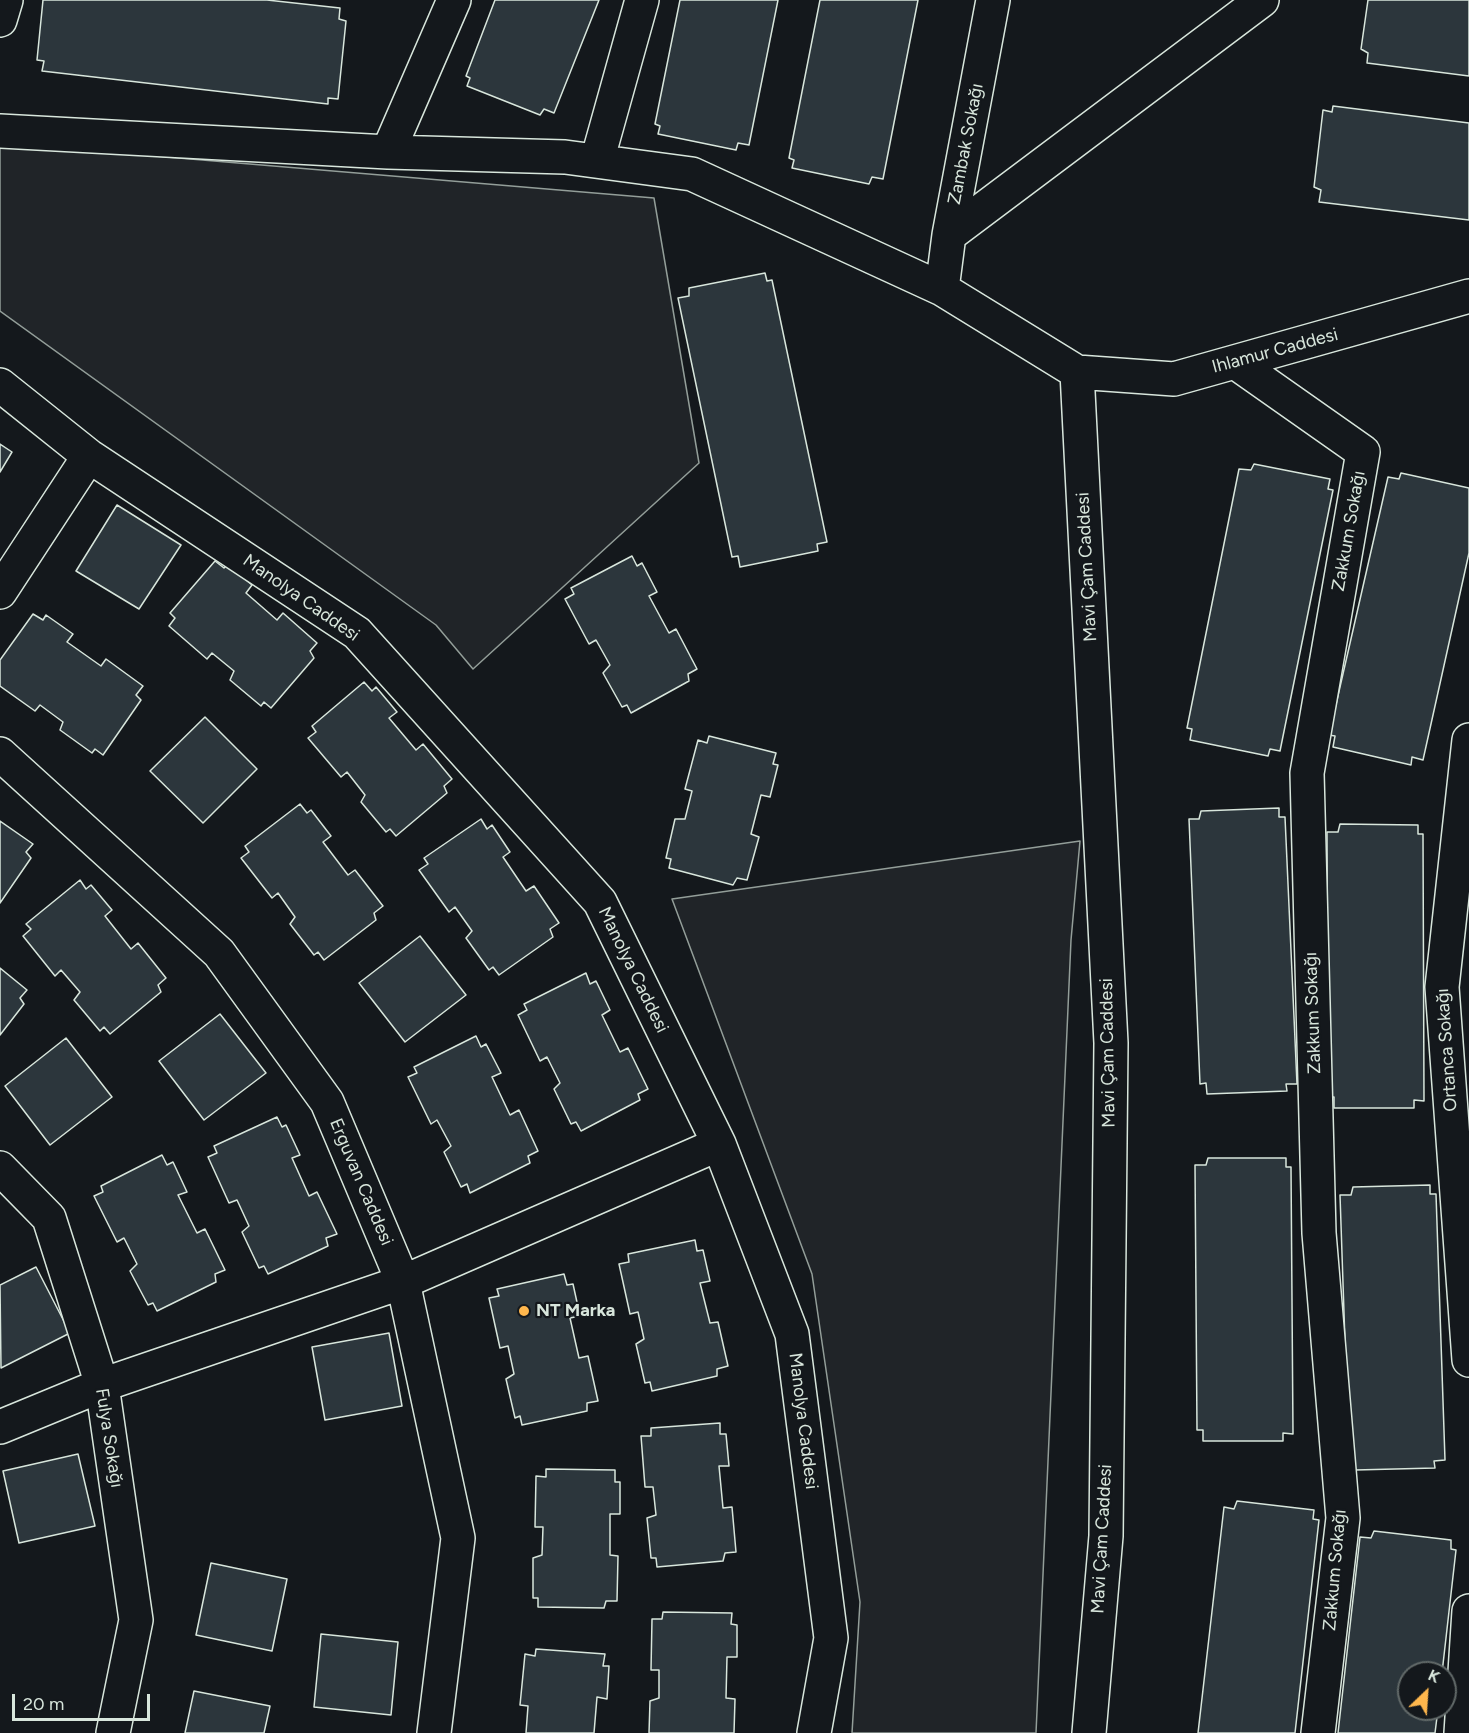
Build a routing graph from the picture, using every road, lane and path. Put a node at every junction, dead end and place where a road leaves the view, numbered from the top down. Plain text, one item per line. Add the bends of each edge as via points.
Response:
1 (6, 0) edge
2 (454, 0) edge
3 (642, 0) edge
4 (993, 0) edge
5 (1262, 0) edge
6 (0, 20) edge
7 (0, 131) edge
8 (388, 152) junction
9 (597, 161) junction
10 (949, 235) junction
11 (942, 289) junction
12 (1469, 296) edge
13 (1235, 362) junction
14 (1077, 372) junction
15 (0, 385) edge
16 (89, 456) junction
17 (0, 592) edge
18 (1469, 740) edge
19 (0, 754) edge
20 (718, 1144) junction
21 (0, 1168) edge
22 (403, 1282) junction
23 (1469, 1360) edge
24 (102, 1385) junction
25 (0, 1427) edge
26 (1469, 1611) edge
27 (114, 1733) edge
28 (434, 1733) edge
29 (814, 1733) edge
30 (1089, 1733) edge
31 (1318, 1733) edge
32 (1461, 1733) edge

1 - 6 street
2 - 8 street
3 - 9 street
4 - 10 street, Zambak Sokağı
5 - 10 street
7 - 8 street
8 - 9 street
9 - 11 street via 692,174
10 - 11 street, Zambak Sokağı
11 - 14 street
12 - 13 street, Ihlamur Caddesi
13 - 14 street, Ihlamur Caddesi via 1174,379
13 - 31 street, Zakkum Sokağı via 1363,452 1307,773 1319,1233 1343,1518
14 - 30 street, Mavi Çam Caddesi via 1111,1043 1106,1536
15 - 16 street, Manolya Caddesi
16 - 17 street
16 - 20 street, Manolya Caddesi via 357,633 600,902
18 - 23 street, Ortanca Sokağı via 1442,987
19 - 22 street, Erguvan Caddesi via 219,953 327,1102
20 - 22 street
20 - 29 street, Manolya Caddesi via 792,1334 831,1638
21 - 24 street, Fulya Sokağı via 49,1218
22 - 24 street
22 - 28 street, Erguvan Caddesi via 458,1538
24 - 25 street
24 - 27 street, Fulya Sokağı via 136,1620
26 - 32 street

